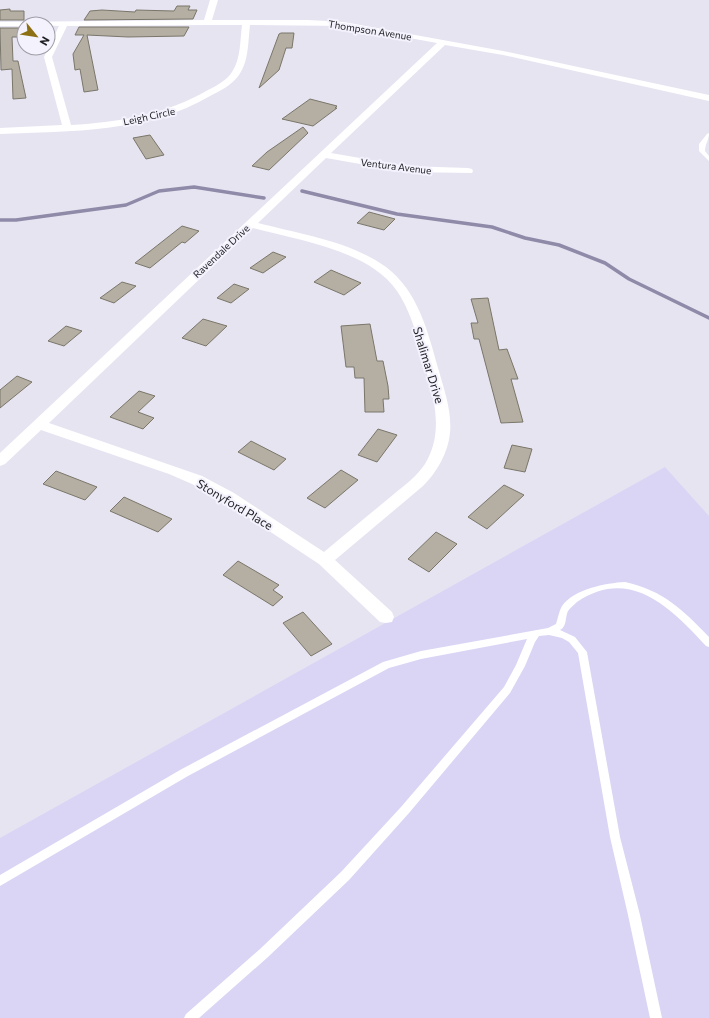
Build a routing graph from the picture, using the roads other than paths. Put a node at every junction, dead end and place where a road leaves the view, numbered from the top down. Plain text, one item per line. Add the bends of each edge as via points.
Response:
1 (214, 0) edge
2 (207, 22) junction
3 (246, 22) junction
4 (65, 23) junction
5 (0, 24) edge
6 (443, 42) junction
7 (709, 98) edge
8 (67, 127) junction
9 (0, 131) edge
10 (709, 134) edge
11 (323, 155) junction
12 (709, 159) edge
13 (468, 171) dead end
14 (250, 224) junction
15 (38, 424) junction
16 (0, 461) edge
17 (324, 560) junction
18 (386, 617) dead end
19 (549, 631) junction
20 (536, 634) junction
21 (709, 643) edge
22 (0, 881) edge
23 (190, 1018) edge
24 (656, 1018) edge

1 - 2 street
2 - 3 street, Thompson Avenue
2 - 4 street, Thompson Avenue
3 - 6 street, Thompson Avenue via 344,24
3 - 8 street, Leigh Circle via 238,68 230,79 208,96 178,110 154,117
4 - 5 street, Thompson Avenue
4 - 8 street via 48,57
6 - 7 street, Thompson Avenue
6 - 11 street, Ravendale Drive
8 - 9 street, Leigh Circle
10 - 12 lane via 702,144 702,151
11 - 13 street, Ventura Avenue via 406,169
11 - 14 street, Ravendale Drive
14 - 15 street, Ravendale Drive
14 - 17 street, Shalimar Drive via 357,256 385,271 396,282 412,309 441,402 444,430 438,454 430,468 384,512
15 - 16 street, Ravendale Drive
15 - 17 street, Stonyford Place via 196,480 229,497
17 - 18 street, Stonyford Place
19 - 20 lane
19 - 21 lane via 560,626 565,609 574,599 608,586 634,586 646,589 665,602
19 - 24 lane via 564,634 574,640 582,652 615,837
20 - 22 lane via 421,655 386,665 184,774
20 - 23 lane via 507,690 406,810 344,876 264,953

